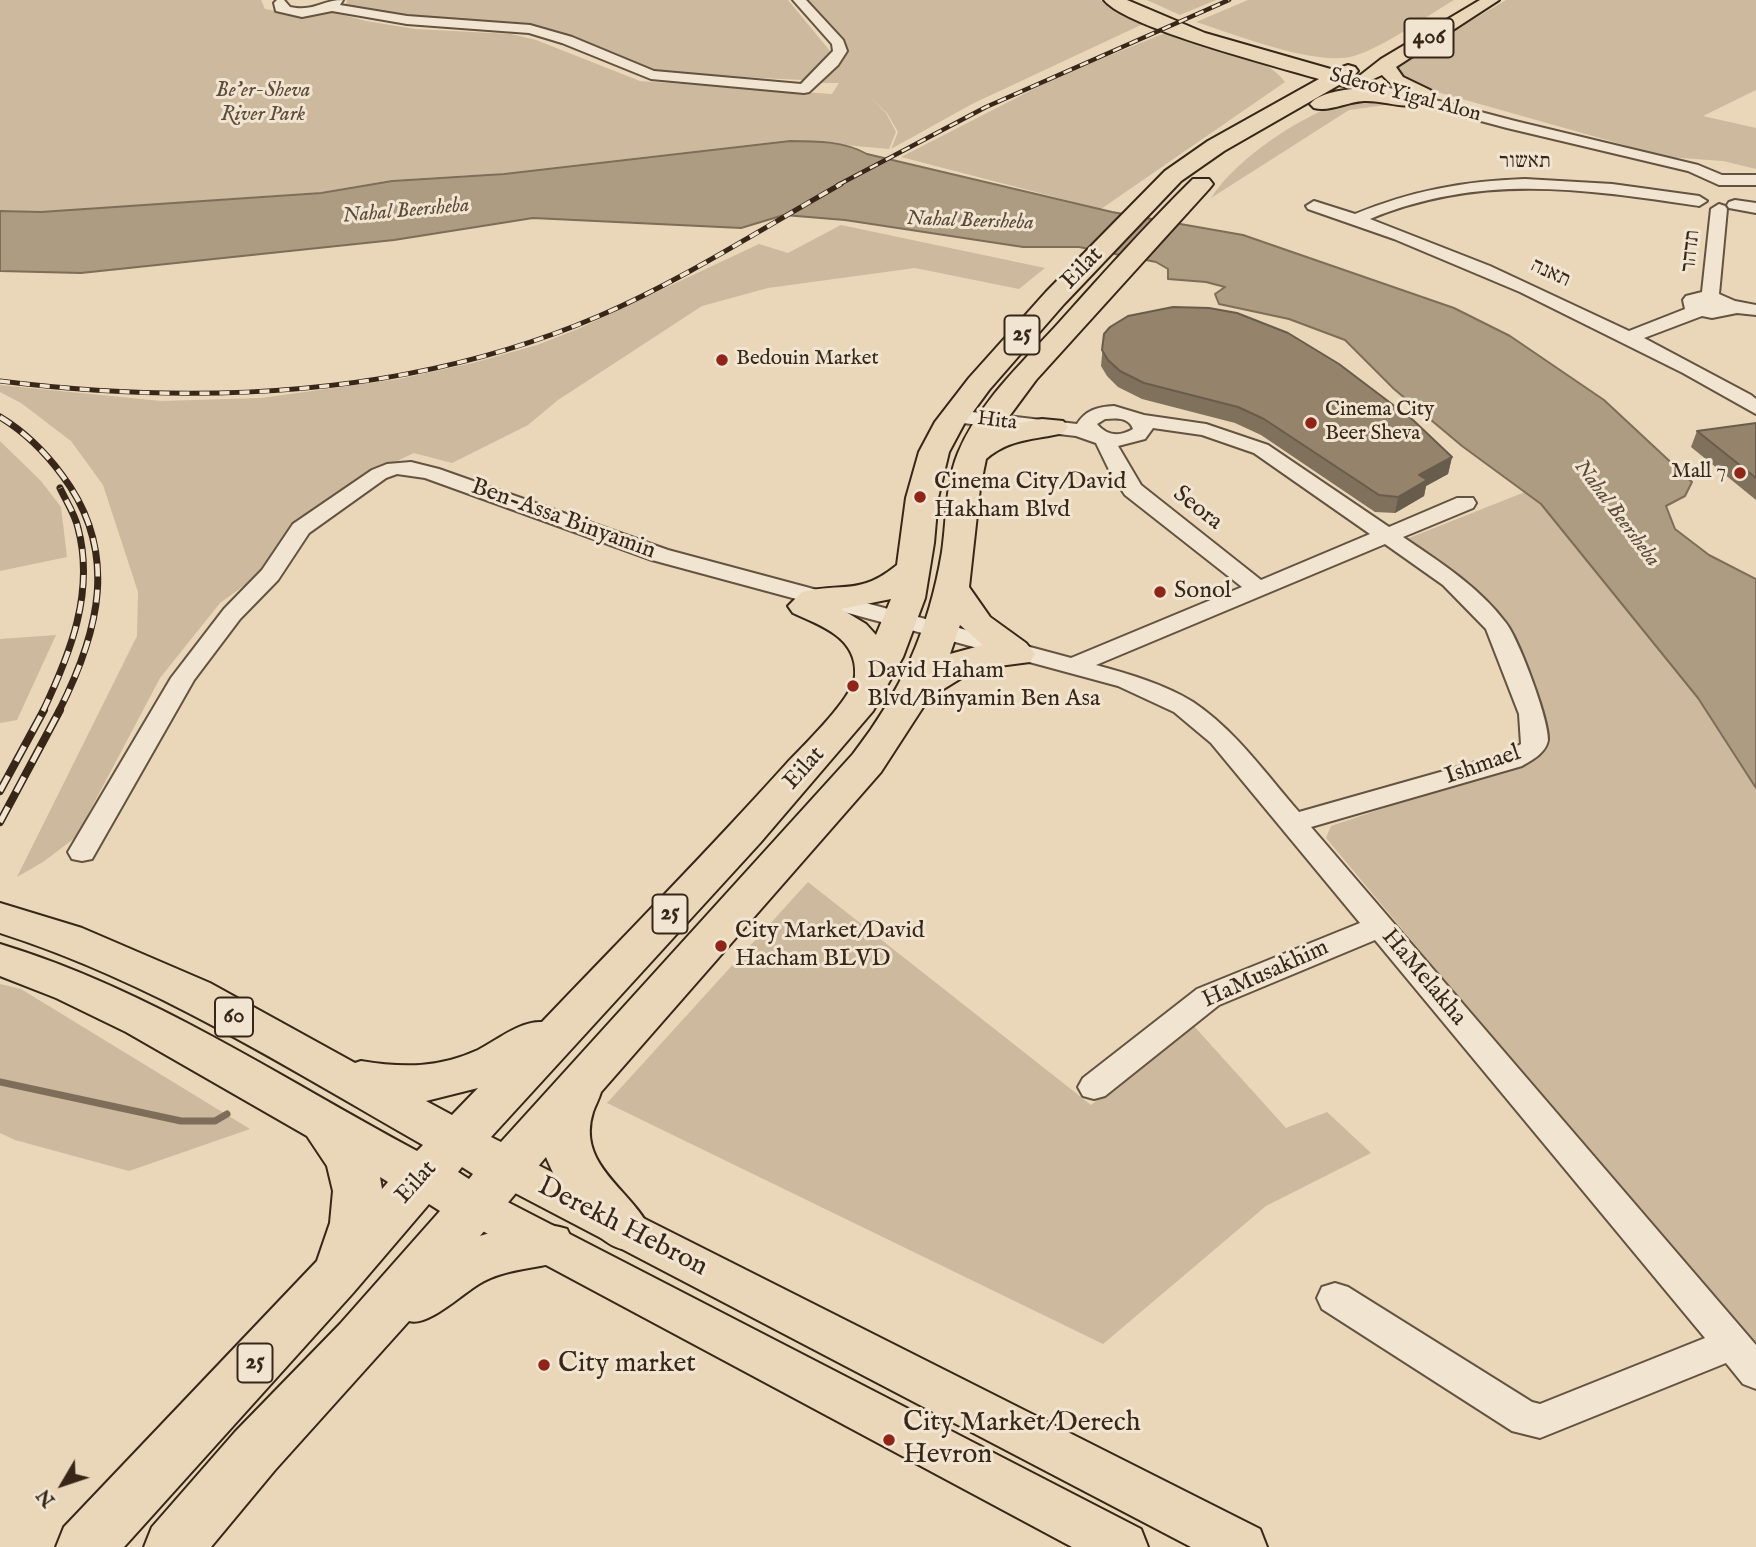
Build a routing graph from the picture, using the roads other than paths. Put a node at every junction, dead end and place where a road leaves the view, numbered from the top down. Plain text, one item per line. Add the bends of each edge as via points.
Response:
1 (799, 0) edge
2 (1113, 0) edge
3 (1134, 0) edge
4 (1466, 0) edge
5 (1491, 0) edge
6 (282, 1) edge
7 (335, 2) edge
8 (1289, 59) junction
9 (1381, 59) junction
10 (1351, 77) junction
11 (1418, 97) junction
12 (1310, 100) junction
13 (1714, 165) junction
14 (1750, 175) edge
15 (1724, 198) junction
16 (1314, 206) dead end
17 (1756, 208) edge
18 (1356, 219) junction
19 (1705, 304) junction
20 (1756, 310) edge
21 (1629, 337) junction
22 (1013, 391) junction
23 (1756, 408) edge
24 (954, 416) junction
25 (992, 420) junction
26 (1081, 427) junction
27 (1137, 430) junction
28 (972, 456) junction
29 (1115, 460) junction
30 (1465, 503) dead end
31 (1386, 535) junction
32 (913, 569) junction
33 (1255, 586) junction
34 (953, 588) junction
35 (810, 603) junction
36 (898, 627) junction
37 (940, 637) junction
38 (1125, 644) junction
39 (1040, 658) junction
40 (873, 680) junction
41 (1126, 681) junction
42 (918, 690) junction
43 (1293, 823) junction
44 (82, 852) dead end
45 (0, 918) edge
46 (1380, 926) junction
47 (0, 960) edge
48 (571, 1020) junction
49 (333, 1072) junction
50 (592, 1072) junction
51 (1094, 1087) dead end
52 (318, 1120) junction
53 (440, 1159) junction
54 (493, 1188) junction
55 (625, 1229) junction
56 (549, 1244) junction
57 (335, 1277) junction
58 (1335, 1298) dead end
59 (359, 1340) junction
60 (1733, 1344) junction
61 (1756, 1372) edge
62 (85, 1547) edge
63 (173, 1547) edge
64 (1123, 1547) edge
65 (1242, 1547) edge

1 - 7 street via 840,51 804,89 651,75 530,29 407,20
2 - 8 highway, Sderot Yigal Alon via 1174,28
3 - 8 highway, Sderot Yigal Alon
4 - 9 main road, Eilat / 406
5 - 9 main road, Eilat / 406
6 - 7 street via 278,6 299,13
8 - 9 highway
8 - 10 highway, Sderot Yigal Alon
8 - 12 highway via 1308,78
9 - 10 main road, Eilat / 406
9 - 11 main road via 1392,78
10 - 11 street, Sderot Yigal Alon
10 - 12 highway, Eilat / 25
11 - 12 highway via 1358,94
11 - 13 street, Sderot Yigal Alon via 1693,169
12 - 22 highway, Eilat / 25 via 1175,209
12 - 24 highway, Eilat / 25 via 1199,156 1144,203 1046,307
13 - 14 street
13 - 15 street
14 - 15 street
15 - 17 street
15 - 18 street, תאשור via 1705,196 1699,201 1593,186 1487,184 1404,199
15 - 19 street, תדהר
16 - 18 street, תאנה
18 - 21 street, תאנה via 1489,272
19 - 20 street via 1724,313 1730,306
19 - 21 street
21 - 23 street, תאנה
22 - 25 highway, Eilat / 25
22 - 26 highway via 1019,408
24 - 25 street, Hita
24 - 32 highway, Eilat / 25 via 931,463
25 - 26 street, Hita
25 - 28 highway, Eilat / 25
26 - 27 street, Hita
26 - 28 highway via 1004,434
26 - 29 street, Seora
27 - 29 street
27 - 31 street, Hita via 1206,430 1261,449
28 - 34 highway, Eilat / 25 via 962,500
29 - 33 street, Seora via 1133,491
30 - 31 street
31 - 33 street
31 - 43 street, Ishmael via 1451,580 1497,627 1532,714 1535,742 1513,760
32 - 35 highway via 880,593
32 - 36 highway, Eilat / 25
33 - 38 street
33 - 39 street
34 - 37 highway, Eilat / 25
34 - 39 highway via 968,616 994,638
35 - 36 street, Ben-Assa Binyamin
35 - 40 highway via 860,635 874,662
35 - 44 street, Ben-Assa Binyamin via 604,537 432,473 394,468 301,529 270,575 232,614 183,678
36 - 37 street, Ben-Assa Binyamin
36 - 40 highway, Eilat / 25
37 - 39 street, HaMelakha
37 - 42 highway, Eilat / 25
38 - 39 street
38 - 41 street via 1116,655
39 - 41 street, HaMelakha
39 - 42 highway via 984,655 948,666
40 - 48 highway, Eilat / 25 via 855,711 824,748
41 - 43 street, HaMelakha via 1163,695 1208,725
42 - 50 highway, Eilat / 25 via 867,763
43 - 46 street, HaMelakha
45 - 49 highway, Derekh Hebron / 60 via 130,965
46 - 51 street, HaMusakhim via 1208,997
46 - 60 street, HaMelakha
47 - 52 highway, Derekh Hebron / 60 via 33,970 157,1027
48 - 49 highway via 456,1079 392,1086
48 - 53 highway, Eilat / 25
49 - 53 highway, Derekh Hebron / 60
50 - 54 highway, Eilat / 25
50 - 55 highway via 573,1102 564,1131 570,1158 584,1185
52 - 53 highway, Derekh Hebron / 60
52 - 57 highway via 344,1149 354,1168 359,1196 355,1227
53 - 54 highway, Derekh Hebron / 60
53 - 57 highway, Eilat / 25
54 - 55 main road, Derekh Hebron
54 - 56 main road, Derekh Hebron
54 - 59 highway, Eilat / 25
55 - 65 main road, Derekh Hebron
56 - 59 highway via 503,1248 482,1256
56 - 64 main road, Derekh Hebron
57 - 62 highway, Eilat / 25
58 - 60 street via 1533,1420 1551,1418
59 - 63 highway, Eilat / 25
60 - 61 street, HaMelakha

